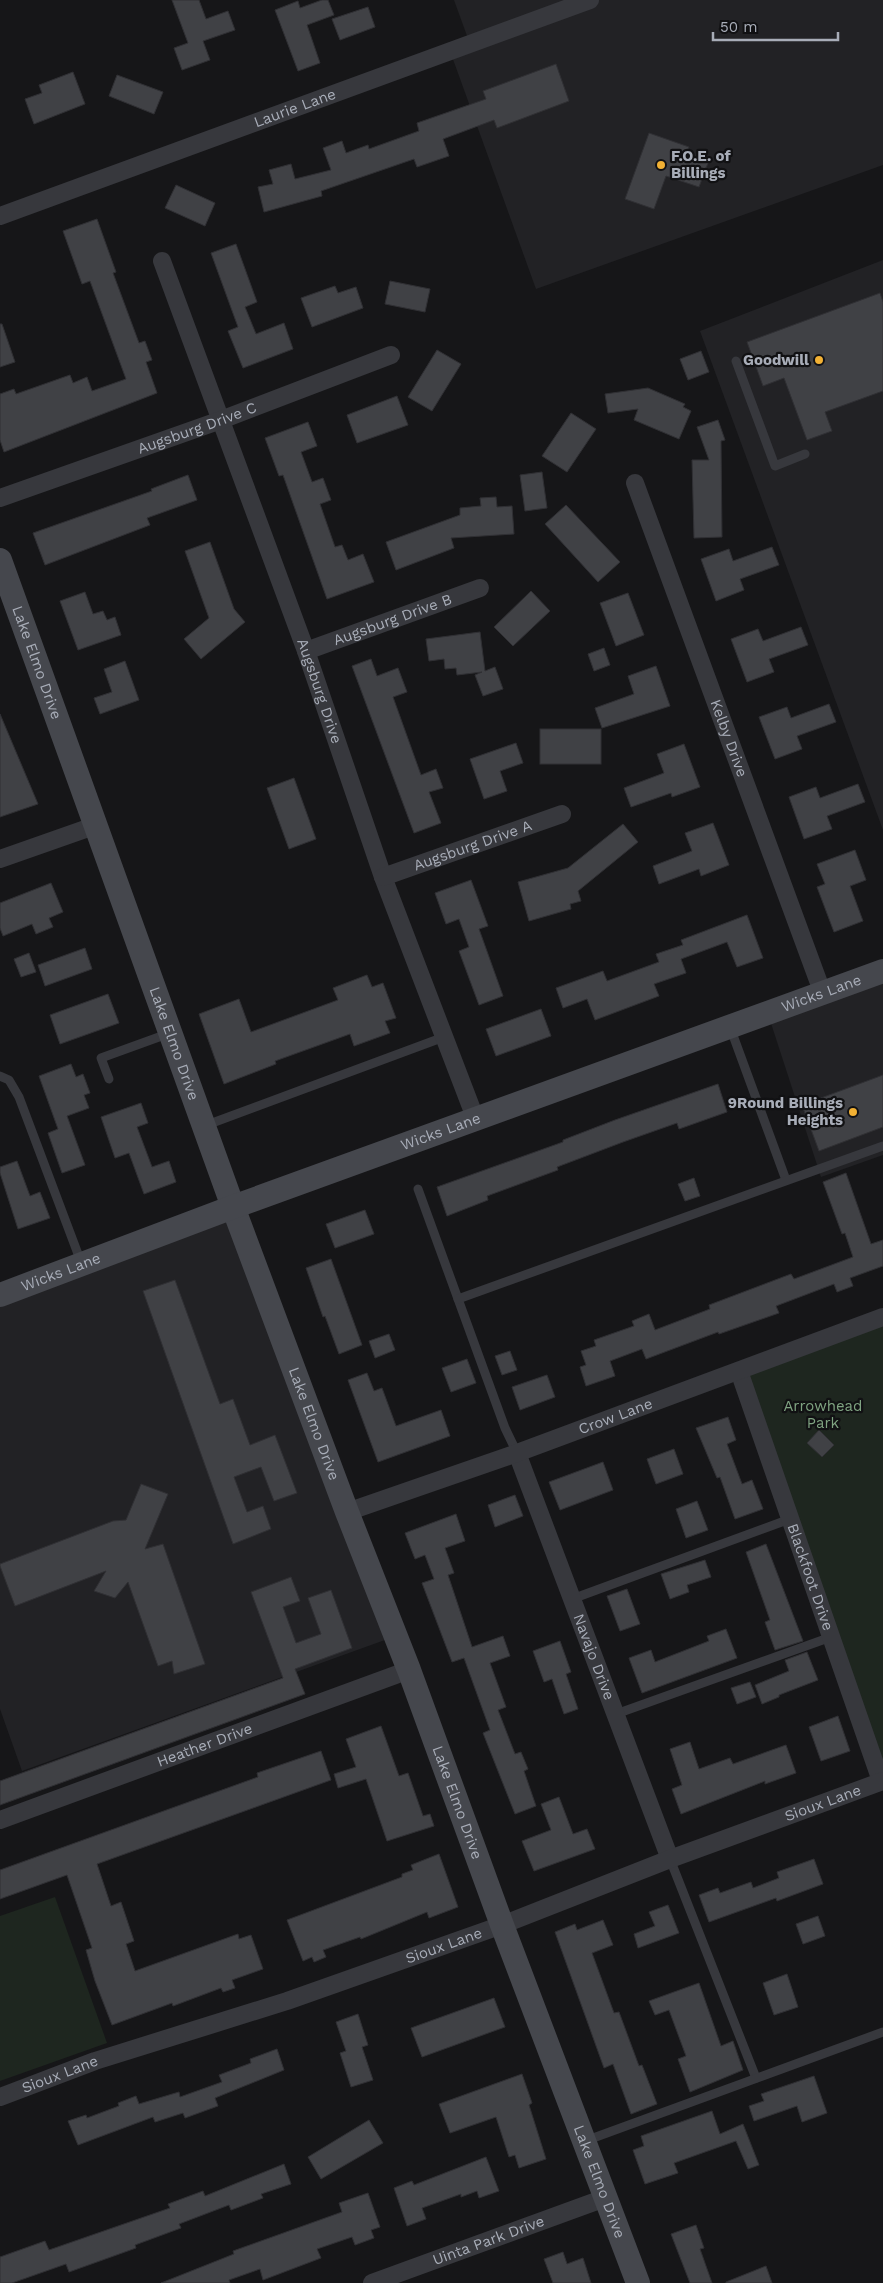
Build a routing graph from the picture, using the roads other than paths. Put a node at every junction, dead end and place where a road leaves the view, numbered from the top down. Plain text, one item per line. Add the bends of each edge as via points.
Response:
1 (590, 0) edge
2 (0, 216) edge
3 (162, 261) dead end
4 (391, 354) dead end
5 (736, 361) dead end
6 (221, 420) junction
7 (805, 454) dead end
8 (635, 483) dead end
9 (0, 498) edge
10 (0, 560) edge
11 (480, 588) dead end
12 (306, 651) junction
13 (562, 814) dead end
14 (94, 826) junction
15 (0, 859) edge
16 (383, 877) junction
17 (883, 971) edge
18 (823, 994) junction
19 (730, 1027) junction
20 (170, 1033) junction
21 (444, 1037) junction
22 (0, 1076) edge
23 (109, 1079) dead end
24 (476, 1120) junction
25 (204, 1126) junction
26 (883, 1146) edge
27 (786, 1180) junction
28 (418, 1189) dead end
29 (233, 1207) junction
30 (82, 1265) junction
31 (0, 1296) edge
32 (458, 1299) junction
33 (883, 1317) edge
34 (739, 1371) junction
35 (517, 1453) junction
36 (347, 1512) junction
37 (790, 1519) junction
38 (572, 1599) junction
39 (831, 1637) junction
40 (409, 1670) junction
41 (616, 1714) junction
42 (882, 1781) edge
43 (0, 1820) edge
44 (670, 1859) junction
45 (502, 1925) junction
46 (883, 2032) edge
47 (756, 2078) junction
48 (0, 2097) edge
49 (584, 2141) junction
50 (605, 2198) junction
51 (372, 2283) edge
52 (638, 2283) edge

1 - 2 street, Laurie Lane
3 - 6 street, Augsburg Drive
4 - 6 street, Augsburg Drive C
5 - 7 lane via 775,466
6 - 9 street, Augsburg Drive C
6 - 12 street, Augsburg Drive
8 - 18 street, Kelby Drive
10 - 14 main road, Lake Elmo Drive
11 - 12 street, Augsburg Drive B
12 - 16 street, Augsburg Drive
13 - 16 street, Augsburg Drive A
14 - 15 street
14 - 20 main road, Lake Elmo Drive
16 - 21 street, Augsburg Drive
17 - 18 main road, Wicks Lane
18 - 19 main road, Wicks Lane
19 - 24 main road, Wicks Lane
19 - 27 lane
20 - 23 lane via 101,1058
20 - 25 main road, Lake Elmo Drive
21 - 24 street, Augsburg Drive
21 - 25 lane
22 - 30 lane via 9,1080 18,1097
24 - 29 main road, Wicks Lane
25 - 29 main road, Lake Elmo Drive
26 - 27 lane
27 - 32 lane
28 - 32 lane
29 - 30 main road, Wicks Lane
29 - 36 main road, Lake Elmo Drive
30 - 31 main road, Wicks Lane
32 - 35 lane
33 - 34 street, Crow Lane
34 - 35 street, Crow Lane
34 - 37 street, Blackfoot Drive
35 - 36 street, Crow Lane
35 - 38 street, Navajo Drive
36 - 40 main road, Lake Elmo Drive
37 - 38 lane
37 - 39 street, Blackfoot Drive
38 - 41 street, Navajo Drive
39 - 41 lane
39 - 42 street, Blackfoot Drive
40 - 43 street, Heather Drive
40 - 45 main road, Lake Elmo Drive
41 - 44 street, Navajo Drive
42 - 44 street, Sioux Lane
44 - 45 street, Sioux Lane
44 - 47 lane
45 - 48 street, Sioux Lane via 287,2001 95,2061
45 - 49 main road, Lake Elmo Drive
46 - 47 lane
47 - 49 lane
49 - 50 main road, Lake Elmo Drive
50 - 51 street, Uinta Park Drive
50 - 52 main road, Lake Elmo Drive

